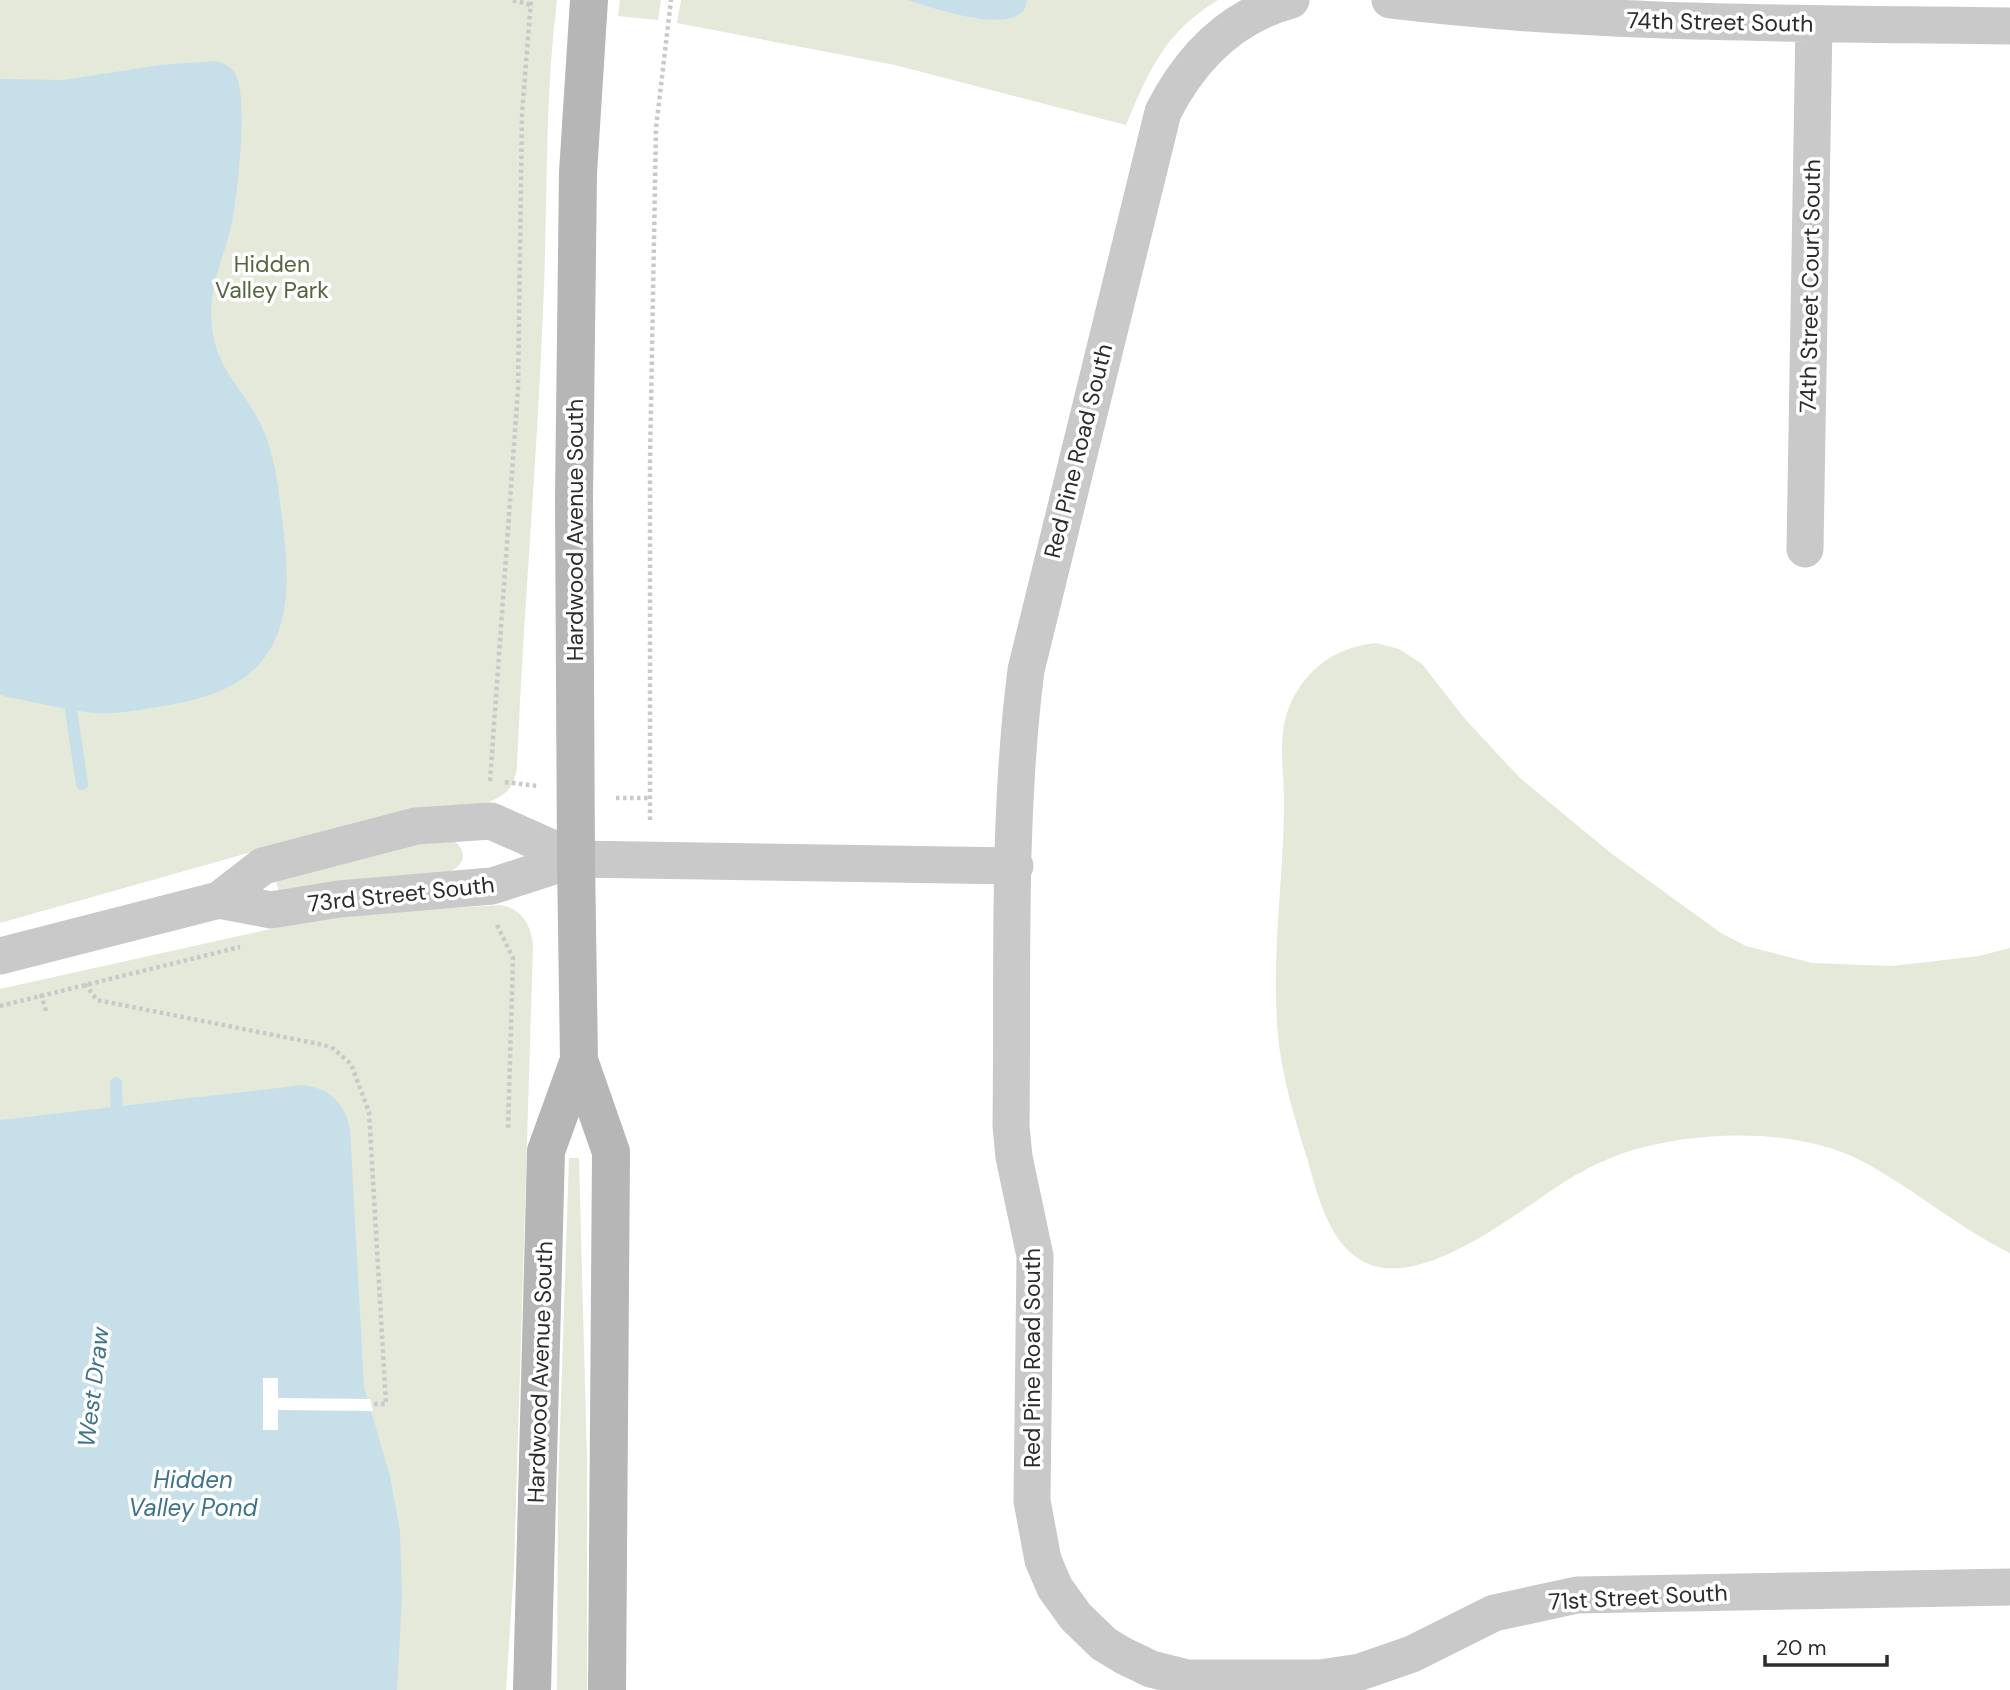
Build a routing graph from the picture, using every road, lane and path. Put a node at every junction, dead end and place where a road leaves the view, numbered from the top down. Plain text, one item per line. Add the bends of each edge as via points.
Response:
1 (513, 0) edge
2 (589, 0) edge
3 (671, 0) edge
4 (1291, 0) edge
5 (1390, 0) edge
6 (531, 3) edge
7 (1814, 24) junction
8 (2010, 26) edge
9 (1805, 549) dead end
10 (490, 782) dead end
11 (650, 798) dead end
12 (576, 859) junction
13 (1015, 866) junction
14 (219, 900) junction
15 (247, 944) dead end
16 (0, 956) edge
17 (85, 984) junction
18 (41, 994) junction
19 (0, 1006) edge
20 (46, 1011) dead end
21 (579, 1060) junction
22 (373, 1404) dead end
23 (2010, 1587) edge
24 (1086, 1628) joint
25 (531, 1690) edge
26 (607, 1690) edge

1 - 6 path
2 - 12 street, Hardwood Avenue South via 578,173
3 - 11 path via 655,138
4 - 13 street, Red Pine Road South via 1246,19 1202,52 1175,89 1156,135 1036,623 1020,727
5 - 7 street, 74th Street South via 1597,19
6 - 10 path via 522,114 518,389
7 - 8 street, 74th Street South
7 - 9 street, 74th Street Court South
12 - 13 street
12 - 14 street, 73rd Street South via 492,886 339,899 271,910
12 - 14 street, 73rd Street South via 491,821 436,823 365,837 263,866
12 - 21 street, Hardwood Avenue South
13 - 24 street, Red Pine Road South via 1011,1126 1035,1256 1033,1516 1047,1571
14 - 16 street, 73rd Street South
15 - 17 path
17 - 18 path
17 - 22 path via 97,1000 324,1045 351,1065 364,1093 372,1134 386,1404
18 - 19 path
18 - 20 path
21 - 25 street, Hardwood Avenue South via 546,1151
21 - 26 street, Hardwood Avenue South via 611,1152
23 - 24 street, 71st Street South via 1577,1595 1502,1611 1393,1663 1320,1678 1211,1681 1174,1676 1124,1656

